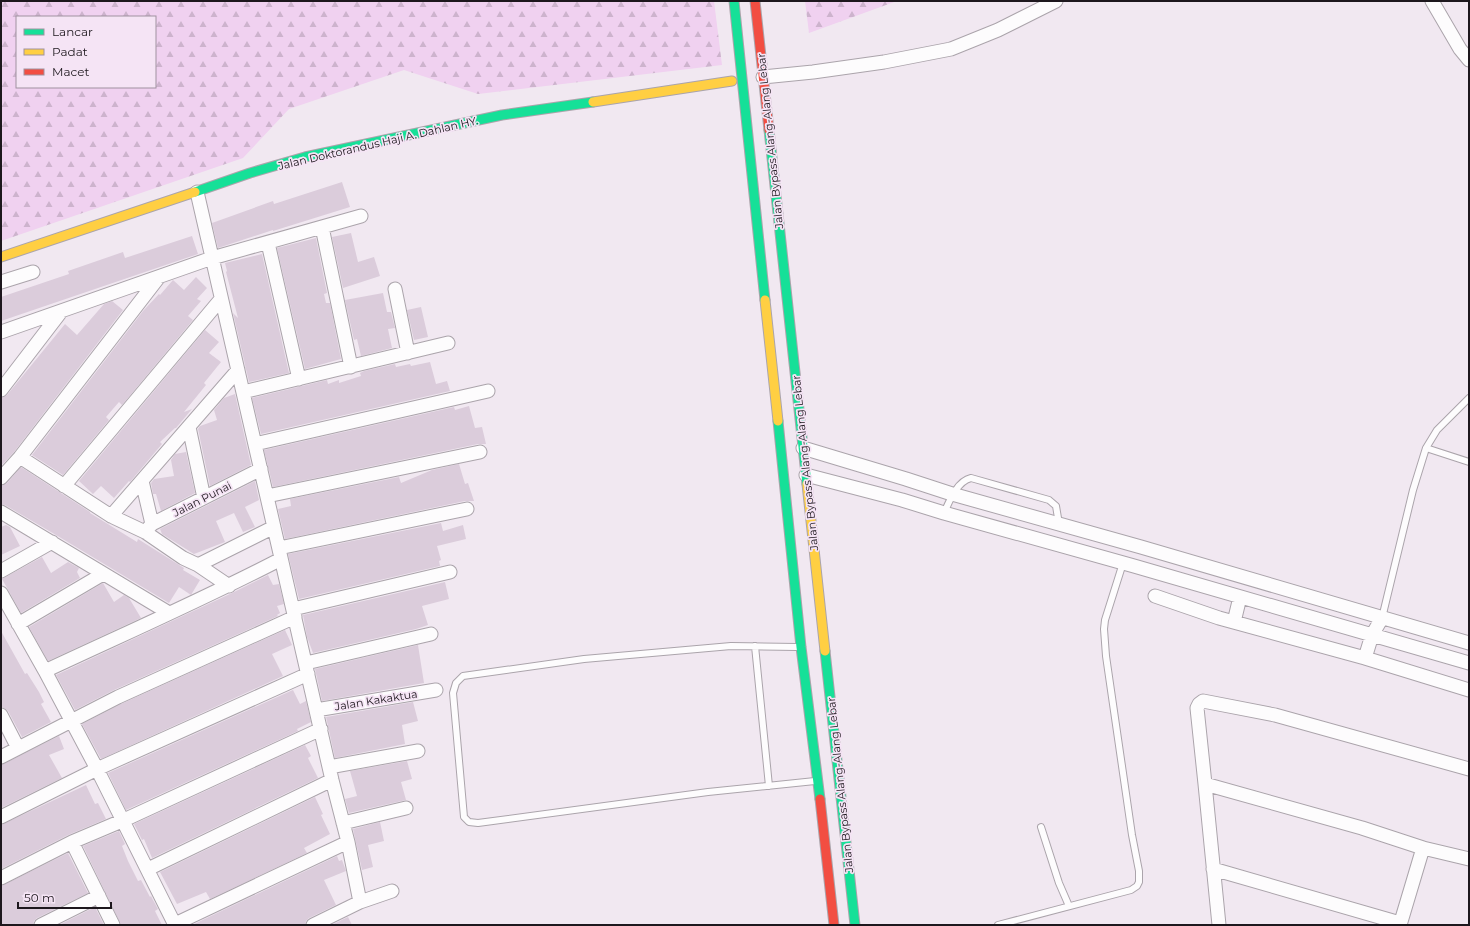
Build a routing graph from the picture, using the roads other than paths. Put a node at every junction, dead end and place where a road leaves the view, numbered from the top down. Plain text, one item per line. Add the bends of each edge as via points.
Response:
1 (734, 1) edge
2 (755, 1) edge
3 (1056, 1) edge
4 (1432, 1) edge
5 (1469, 60) edge
6 (763, 77) junction
7 (737, 81) junction
8 (197, 192) junction
9 (361, 216) dead end
10 (322, 227) junction
11 (268, 243) junction
12 (1, 257) edge
13 (212, 258) junction
14 (33, 272) dead end
15 (160, 277) junction
16 (1, 282) edge
17 (395, 289) dead end
18 (222, 299) junction
19 (60, 312) junction
20 (1, 332) edge
21 (448, 343) dead end
22 (408, 353) junction
23 (351, 367) junction
24 (238, 370) junction
25 (299, 379) junction
26 (1, 390) edge
27 (488, 391) dead end
28 (243, 392) junction
29 (1469, 398) edge
30 (189, 427) junction
31 (255, 444) junction
32 (803, 448) junction
33 (1426, 448) junction
34 (480, 452) dead end
35 (20, 457) junction
36 (1469, 462) edge
37 (261, 469) junction
38 (806, 475) junction
39 (1, 478) edge
40 (142, 480) junction
41 (64, 486) junction
42 (952, 494) junction
43 (267, 496) junction
44 (204, 498) junction
45 (467, 509) dead end
46 (1, 512) edge
47 (944, 514) junction
48 (111, 516) junction
49 (1059, 524) junction
50 (274, 527) junction
51 (149, 528) junction
52 (52, 542) junction
53 (280, 554) junction
54 (1123, 563) junction
55 (198, 565) junction
56 (1, 571) edge
57 (450, 572) dead end
58 (103, 574) junction
59 (229, 586) junction
60 (1, 593) edge
61 (1155, 596) dead end
62 (1240, 597) junction
63 (169, 613) junction
64 (294, 613) junction
65 (1382, 618) junction
66 (1234, 622) junction
67 (18, 624) junction
68 (431, 634) dead end
69 (1372, 635) junction
70 (1469, 643) edge
71 (755, 646) junction
72 (801, 647) junction
73 (1365, 658) junction
74 (1469, 663) edge
75 (307, 668) junction
76 (45, 671) junction
77 (436, 690) dead end
78 (1469, 690) edge
79 (316, 710) junction
80 (1, 715) edge
81 (72, 722) junction
82 (320, 729) junction
83 (18, 748) junction
84 (418, 751) dead end
85 (1, 757) edge
86 (329, 767) junction
87 (98, 769) junction
88 (1469, 769) edge
89 (332, 780) junction
90 (818, 780) junction
91 (1205, 784) junction
92 (769, 786) junction
93 (406, 808) dead end
94 (1, 817) edge
95 (124, 820) junction
96 (343, 823) junction
97 (1041, 827) dead end
98 (72, 842) junction
99 (348, 842) junction
100 (1423, 848) junction
101 (1469, 859) edge
102 (148, 869) junction
103 (1213, 869) junction
104 (1, 878) edge
105 (392, 891) dead end
106 (99, 896) junction
107 (360, 902) junction
108 (1069, 906) junction
109 (175, 924) edge
110 (1400, 924) edge
111 (41, 925) edge
112 (113, 925) edge
113 (313, 925) edge
114 (834, 925) edge
115 (855, 925) edge
116 (998, 925) edge
117 (1219, 925) edge

1 - 7 main road, Jalan Bypass Alang-Alang Lebar
2 - 6 main road, Jalan Bypass Alang-Alang Lebar
3 - 6 street via 998,30 950,49 884,62
4 - 5 street
6 - 32 main road, Jalan Bypass Alang-Alang Lebar
7 - 8 main road, Jalan Doktorandus Haji A. Dahlan HY. via 502,115 305,157
7 - 72 main road, Jalan Bypass Alang-Alang Lebar
8 - 12 main road, Jalan Doktorandus Haji A. Dahlan HY.
8 - 13 street
9 - 10 street
10 - 11 street
10 - 23 street
11 - 13 street
11 - 25 street
13 - 15 street
13 - 18 street
14 - 16 street
15 - 19 street
15 - 35 street
17 - 22 street
18 - 24 street
18 - 41 street
19 - 20 street
19 - 26 street
21 - 22 street
22 - 23 street
23 - 25 street
24 - 28 street
24 - 30 street
25 - 28 street
27 - 31 street
28 - 31 street
29 - 33 lane via 1437,430
30 - 40 street
30 - 44 street
31 - 37 street
32 - 38 main road, Jalan Bypass Alang-Alang Lebar
32 - 42 street
33 - 36 lane
33 - 65 lane via 1413,490
34 - 43 street
35 - 39 street
35 - 41 street
37 - 43 street
37 - 44 street, Jalan Punai
38 - 47 street via 902,500
38 - 115 main road, Jalan Bypass Alang-Alang Lebar
40 - 48 street
40 - 51 street
41 - 48 street
42 - 47 lane
42 - 49 street
42 - 49 lane via 971,478 1049,500 1056,506
43 - 50 street
44 - 51 street, Jalan Punai
45 - 53 street
46 - 52 street
47 - 54 street
48 - 51 street
49 - 65 street
50 - 53 street
50 - 55 street
51 - 55 street via 182,558
52 - 56 street
52 - 58 street
53 - 59 street
53 - 64 street
54 - 62 street
54 - 108 lane via 1104,629 1139,882 1131,890
55 - 59 street
57 - 64 street
58 - 63 street
58 - 67 street
59 - 63 street
60 - 67 street
61 - 66 street
62 - 66 street
62 - 69 street
63 - 76 street
64 - 75 street
64 - 81 street
65 - 69 street
65 - 70 street
66 - 73 street
67 - 76 street
68 - 75 street
69 - 73 street
69 - 74 street
71 - 72 lane
71 - 92 lane
71 - 92 lane via 584,659 463,676 456,683 453,693 464,817 468,822 478,823
72 - 90 main road, Jalan Bypass Alang-Alang Lebar
73 - 78 street
75 - 79 street
75 - 87 street
76 - 81 street
77 - 79 street, Jalan Kakaktua
79 - 82 street
80 - 83 street
81 - 83 street
81 - 87 street
82 - 86 street
82 - 95 street
83 - 85 street
84 - 86 street
86 - 89 street
87 - 94 street
87 - 95 street
88 - 91 street via 1275,715 1203,701 1197,708
89 - 96 street
89 - 102 street
90 - 92 lane
90 - 114 main road, Jalan Bypass Alang-Alang Lebar
91 - 100 street via 1362,828
91 - 103 street
93 - 96 street
95 - 98 street
95 - 102 street
96 - 99 street
97 - 108 lane
98 - 104 street
98 - 106 street
99 - 107 street
99 - 109 street
100 - 101 street
100 - 110 street
102 - 109 street
103 - 110 street
103 - 117 street
105 - 107 street
106 - 111 street
106 - 112 street
107 - 113 street
108 - 116 lane

